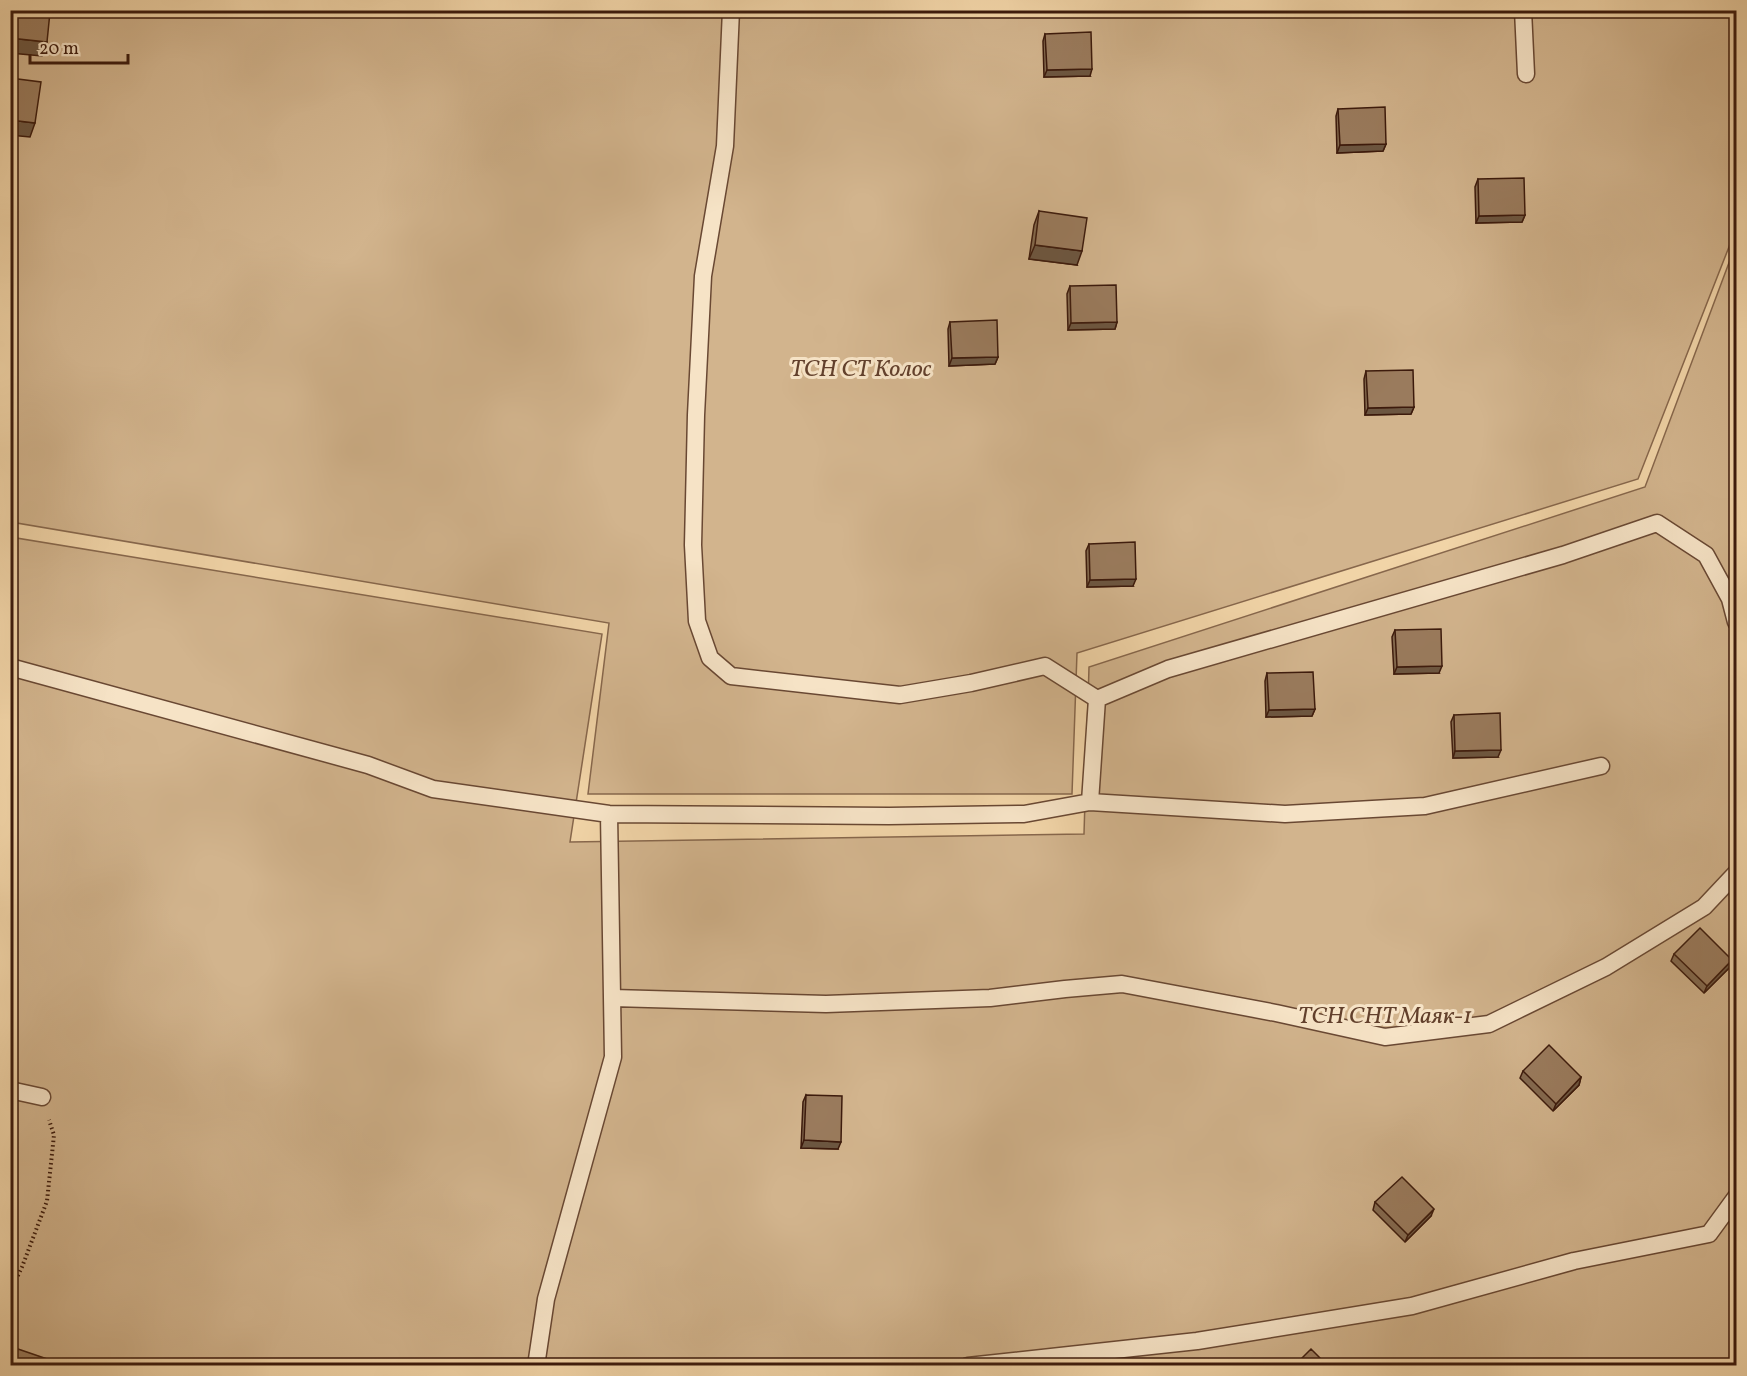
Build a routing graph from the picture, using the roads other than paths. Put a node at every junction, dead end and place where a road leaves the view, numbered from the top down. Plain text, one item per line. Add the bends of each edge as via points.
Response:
1 (731, 10) edge
2 (1523, 10) edge
3 (1526, 74) dead end
4 (1737, 622) edge
5 (10, 667) edge
6 (1097, 699) junction
7 (1601, 766) dead end
8 (1090, 802) junction
9 (609, 814) junction
10 (1737, 873) edge
11 (613, 998) junction
12 (10, 1090) edge
13 (42, 1097) road end
14 (1737, 1197) edge
15 (536, 1365) edge
16 (968, 1365) edge

1 - 6 lane via 725,146 703,276 696,415 693,545 697,621 710,658 731,676 900,696 1045,666
2 - 3 lane
4 - 6 lane via 1730,599 1706,555 1657,524 1168,669
5 - 9 lane via 357,762 433,789
6 - 8 lane
7 - 8 lane via 1425,806 1285,814
8 - 9 lane via 1024,814
9 - 11 lane
10 - 11 lane via 1704,907 1606,968 1489,1024 1385,1037 1122,984 990,998 826,1004
11 - 15 lane via 613,1057 546,1299
12 - 13 lane
14 - 16 lane via 1709,1234 1574,1261 1412,1306 1197,1341

